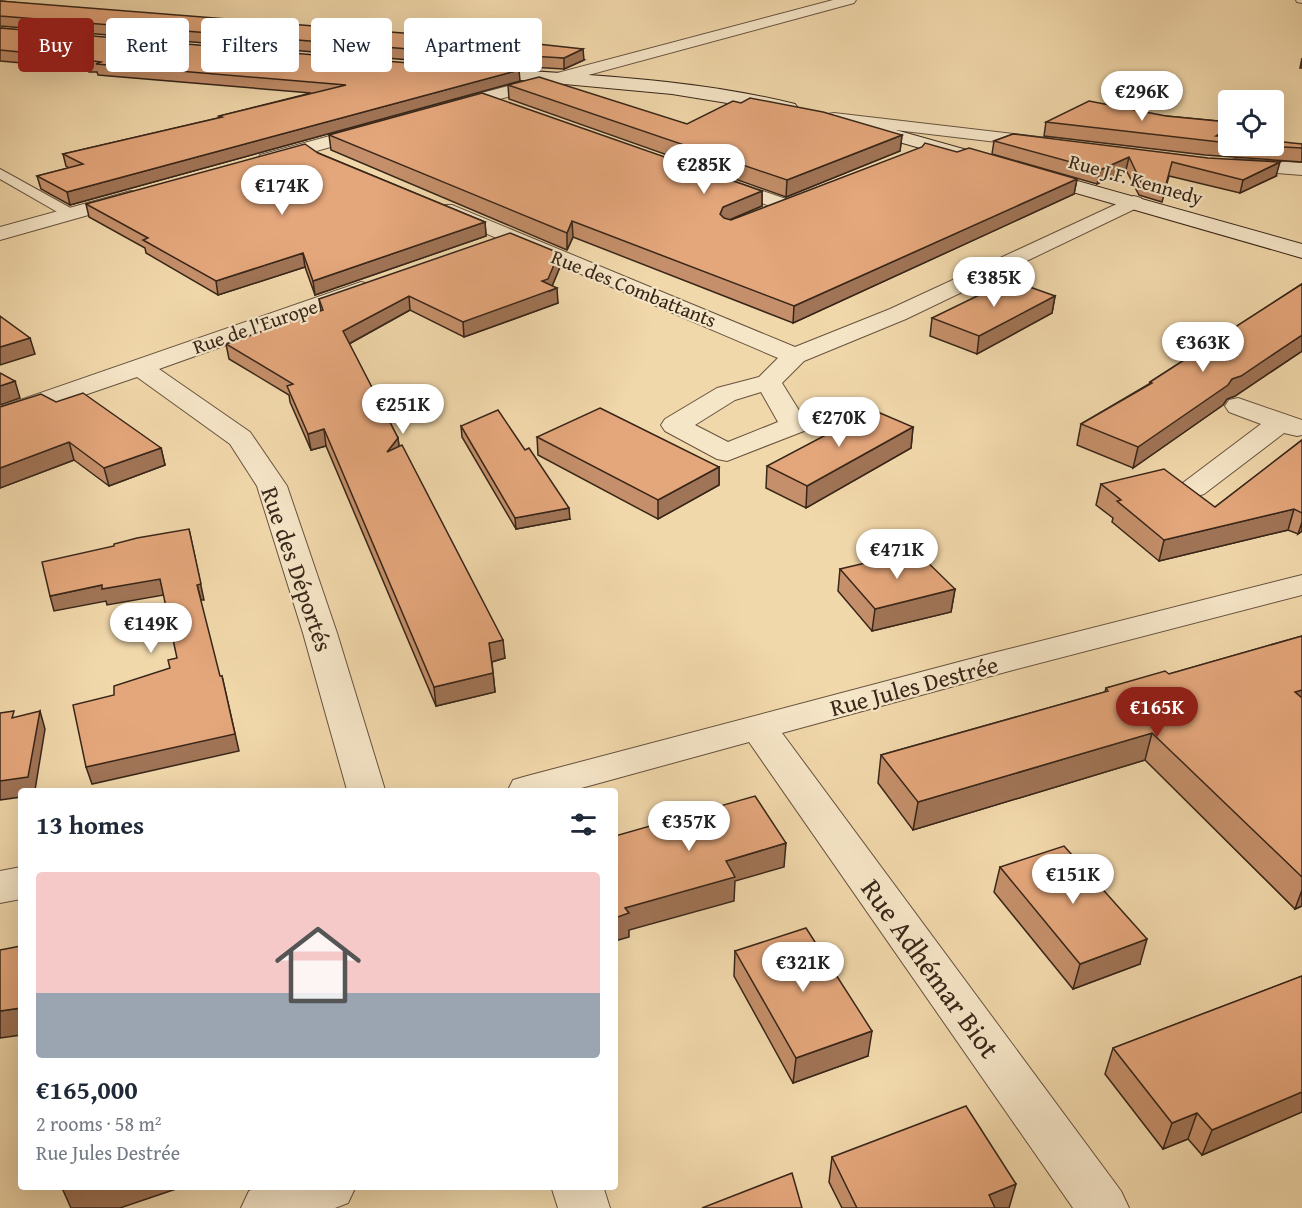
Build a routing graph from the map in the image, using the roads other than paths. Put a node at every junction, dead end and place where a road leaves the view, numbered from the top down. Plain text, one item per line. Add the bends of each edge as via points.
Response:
1 (849, 0) edge
2 (480, 72) edge
3 (569, 77) junction
4 (482, 98) junction
5 (509, 108) edge
6 (424, 115) edge
7 (834, 118) junction
8 (390, 124) edge
9 (1062, 145) edge
10 (309, 147) junction
11 (253, 163) edge
12 (1216, 163) edge
13 (338, 164) edge
14 (1302, 169) edge
15 (0, 173) edge
16 (699, 175) edge
17 (152, 191) edge
18 (809, 198) edge
19 (424, 200) edge
20 (1134, 202) junction
21 (788, 207) junction
22 (71, 214) junction
23 (759, 218) edge
24 (0, 234) edge
25 (510, 237) junction
26 (476, 249) edge
27 (1302, 251) edge
28 (387, 280) edge
29 (795, 356) junction
30 (140, 367) junction
31 (768, 382) dead end
32 (1238, 406) dead end
33 (0, 416) edge
34 (1296, 427) edge
35 (1194, 489) edge
36 (1302, 585) edge
37 (758, 728) junction
38 (365, 788) edge
39 (535, 788) edge
40 (18, 884) edge
41 (0, 887) edge
42 (319, 1190) edge
43 (578, 1190) edge
44 (267, 1208) edge
45 (584, 1208) edge
46 (1103, 1208) edge

1 - 3 street
2 - 3 street, Rue J.F. Kennedy
3 - 4 street
3 - 7 street, Rue J.F. Kennedy via 693,92
4 - 5 street
4 - 6 street
7 - 9 street
7 - 20 street, Rue J.F. Kennedy
8 - 10 street
10 - 11 street
10 - 13 street
12 - 14 street
15 - 22 lane
16 - 21 street
17 - 22 street
18 - 21 street
19 - 25 street, Rue des Combattants
20 - 27 street, Rue J.F. Kennedy
20 - 29 street via 898,314
21 - 23 street
22 - 24 street
25 - 26 street
25 - 29 street, Rue des Combattants
28 - 30 street, Rue de l'Europe
29 - 31 street
30 - 33 street, Rue de l'Europe
30 - 38 street, Rue des Déportés via 240,438 272,486
32 - 34 street
34 - 35 street
36 - 37 street, Rue Jules Destrée
37 - 39 street, Rue Jules Destrée
37 - 46 street, Rue Adhémar Biot
40 - 41 street
42 - 44 street
43 - 45 street

